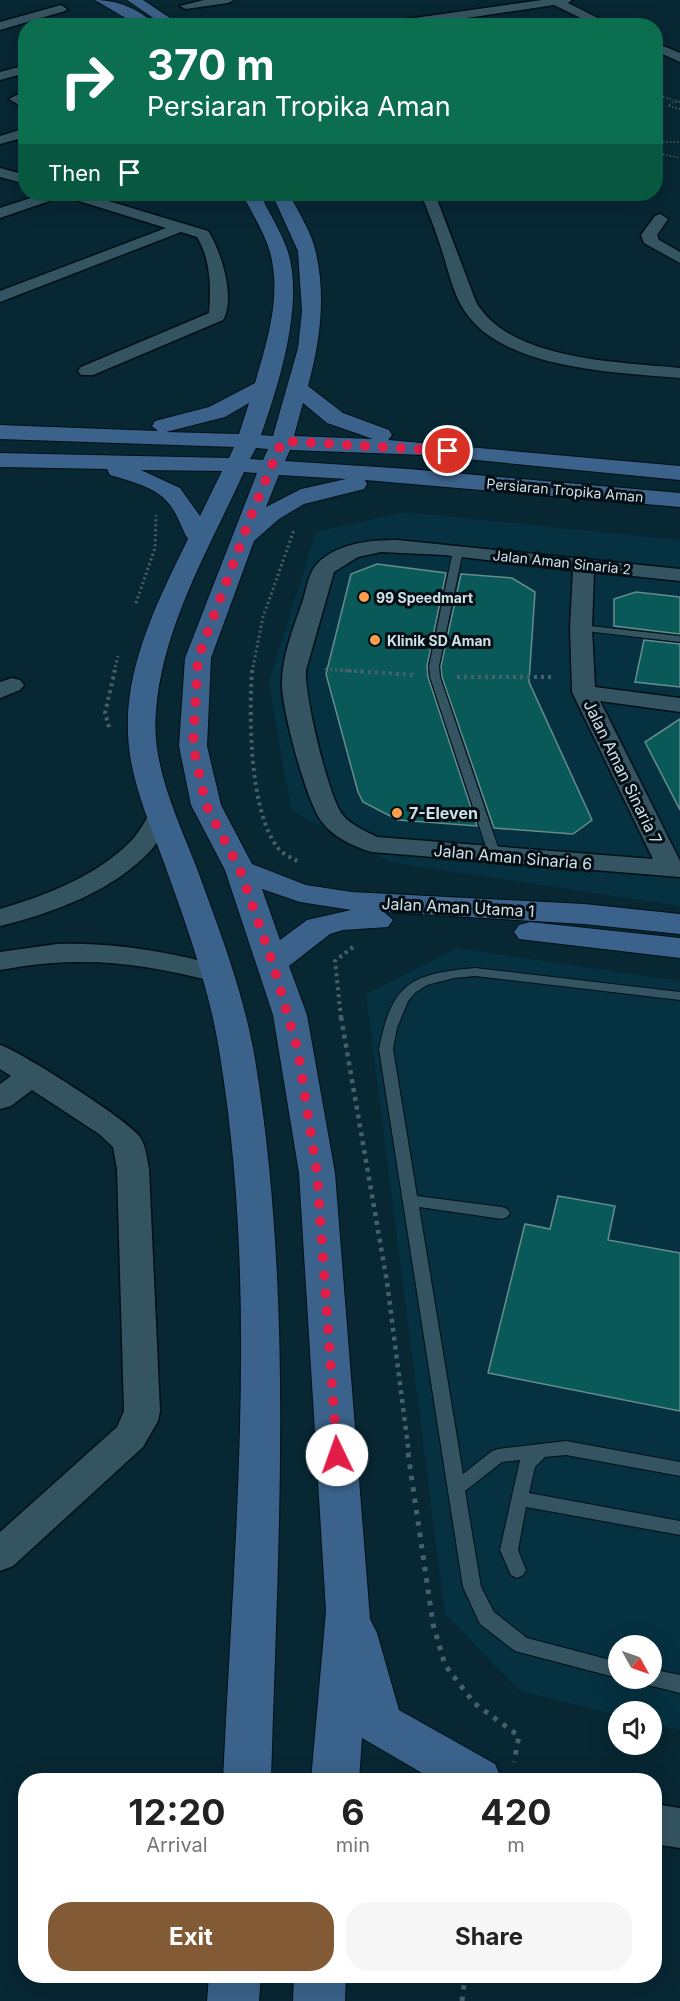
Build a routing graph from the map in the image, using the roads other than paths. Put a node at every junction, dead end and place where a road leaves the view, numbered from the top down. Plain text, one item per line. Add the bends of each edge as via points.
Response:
1 (102, 0) edge
2 (134, 0) edge
3 (228, 0) edge
4 (560, 1) edge
5 (186, 6) dead end
6 (61, 9) dead end
7 (29, 18) edge
8 (138, 18) edge
9 (162, 18) edge
10 (441, 18) edge
11 (593, 18) edge
12 (18, 21) edge
13 (0, 26) edge
14 (663, 50) edge
15 (680, 58) edge
16 (18, 71) edge
17 (0, 76) edge
18 (0, 93) edge
19 (18, 98) edge
20 (18, 134) edge
21 (0, 140) edge
22 (0, 172) edge
23 (18, 178) edge
24 (35, 201) edge
25 (94, 201) edge
26 (254, 201) edge
27 (283, 201) edge
28 (431, 201) edge
29 (0, 213) edge
30 (660, 219) dead end
31 (181, 227) junction
32 (680, 258) edge
33 (0, 297) edge
34 (87, 371) dead end
35 (680, 373) edge
36 (264, 387) junction
37 (298, 388) junction
38 (0, 432) edge
39 (87, 435) junction
40 (425, 448) junction
41 (242, 453) junction
42 (276, 454) junction
43 (0, 460) edge
44 (90, 462) junction
45 (680, 473) edge
46 (409, 476) junction
47 (680, 500) edge
48 (200, 540) junction
49 (242, 540) junction
50 (451, 550) junction
51 (584, 565) junction
52 (680, 575) edge
53 (581, 628) junction
54 (680, 639) edge
55 (584, 692) junction
56 (680, 705) edge
57 (162, 814) junction
58 (349, 832) joint
59 (495, 856) junction
60 (675, 869) edge
61 (240, 870) junction
62 (0, 918) edge
63 (680, 924) edge
64 (680, 948) edge
65 (0, 961) edge
66 (273, 964) junction
67 (215, 973) junction
68 (680, 996) edge
69 (0, 1055) edge
70 (33, 1075) junction
71 (0, 1099) edge
72 (411, 1201) junction
73 (502, 1213) dead end
74 (541, 1450) junction
75 (680, 1469) edge
76 (457, 1488) junction
77 (519, 1498) junction
78 (680, 1528) edge
79 (0, 1555) edge
80 (517, 1569) dead end
81 (348, 1611) junction
82 (608, 1667) edge
83 (662, 1680) edge
84 (680, 1684) edge
85 (247, 1773) edge
86 (336, 1773) edge
87 (490, 1773) edge
88 (662, 1825) edge
89 (680, 1828) edge
90 (235, 1983) edge
91 (320, 1983) edge
92 (234, 2001) edge
93 (319, 2001) edge

1 - 8 street
2 - 9 street
3 - 5 street
4 - 10 street
4 - 11 street
6 - 7 street
12 - 13 street
14 - 15 street
16 - 17 street
18 - 19 street
20 - 21 street
22 - 23 street
24 - 29 street
25 - 31 street
26 - 36 street via 279,253 283,278 276,347
27 - 37 street via 307,251 311,278 310,330
28 - 35 street via 466,298 477,317 500,336 587,364
30 - 32 street via 649,234 652,243
31 - 33 street
31 - 34 street via 203,234 212,246 217,316
36 - 39 street via 232,405 179,423
36 - 41 street
37 - 40 street via 343,423
37 - 42 street
38 - 39 street
39 - 41 street
40 - 42 street, Persiaran Tropika Aman
40 - 45 street, Persiaran Tropika Aman
41 - 42 street
41 - 44 street
41 - 48 street
42 - 46 street, Persiaran Tropika Aman
42 - 49 street
43 - 44 street
44 - 48 street via 171,492 183,505
46 - 47 street, Persiaran Tropika Aman
46 - 49 street via 310,494 274,510
48 - 57 street via 150,659 141,717 151,785
49 - 61 street via 198,658 193,746 206,805
50 - 51 street, Jalan Aman Sinaria 2
50 - 58 street, Jalan Aman Sinaria 2 via 370,547 333,561 324,570 292,686 322,798 330,816
50 - 59 lane via 435,677
51 - 52 street, Jalan Aman Sinaria 2
51 - 53 street, Jalan Aman Sinaria 7
53 - 54 lane
53 - 55 street, Jalan Aman Sinaria 7
55 - 56 street
55 - 60 street, Jalan Aman Sinaria 7
57 - 62 street via 140,847 100,878 48,904
57 - 67 street
58 - 59 street, Jalan Aman Sinaria 6 via 372,844
59 - 60 street, Jalan Aman Sinaria 6
61 - 63 street, Jalan Aman Utama 1 via 300,893 352,901 584,914
61 - 66 street
64 - 66 street, Jalan Aman Utama 1 via 350,918 311,929
65 - 67 street via 57,951 105,950
66 - 81 street via 298,1051 317,1173
67 - 85 street via 238,1058 253,1174 261,1352
68 - 72 lane via 475,972 444,974 415,985 398,1001 386,1049
69 - 70 street
70 - 71 street
70 - 79 street via 128,1143 133,1169 142,1411 130,1437
72 - 73 lane
72 - 76 lane
74 - 75 lane via 566,1448
74 - 76 lane via 498,1456
74 - 77 lane via 527,1464
76 - 82 lane via 472,1587 487,1618 522,1645
77 - 78 lane
77 - 80 lane via 509,1550
81 - 86 street
81 - 87 street via 380,1724
83 - 84 lane
88 - 89 street
90 - 92 street
91 - 93 street

